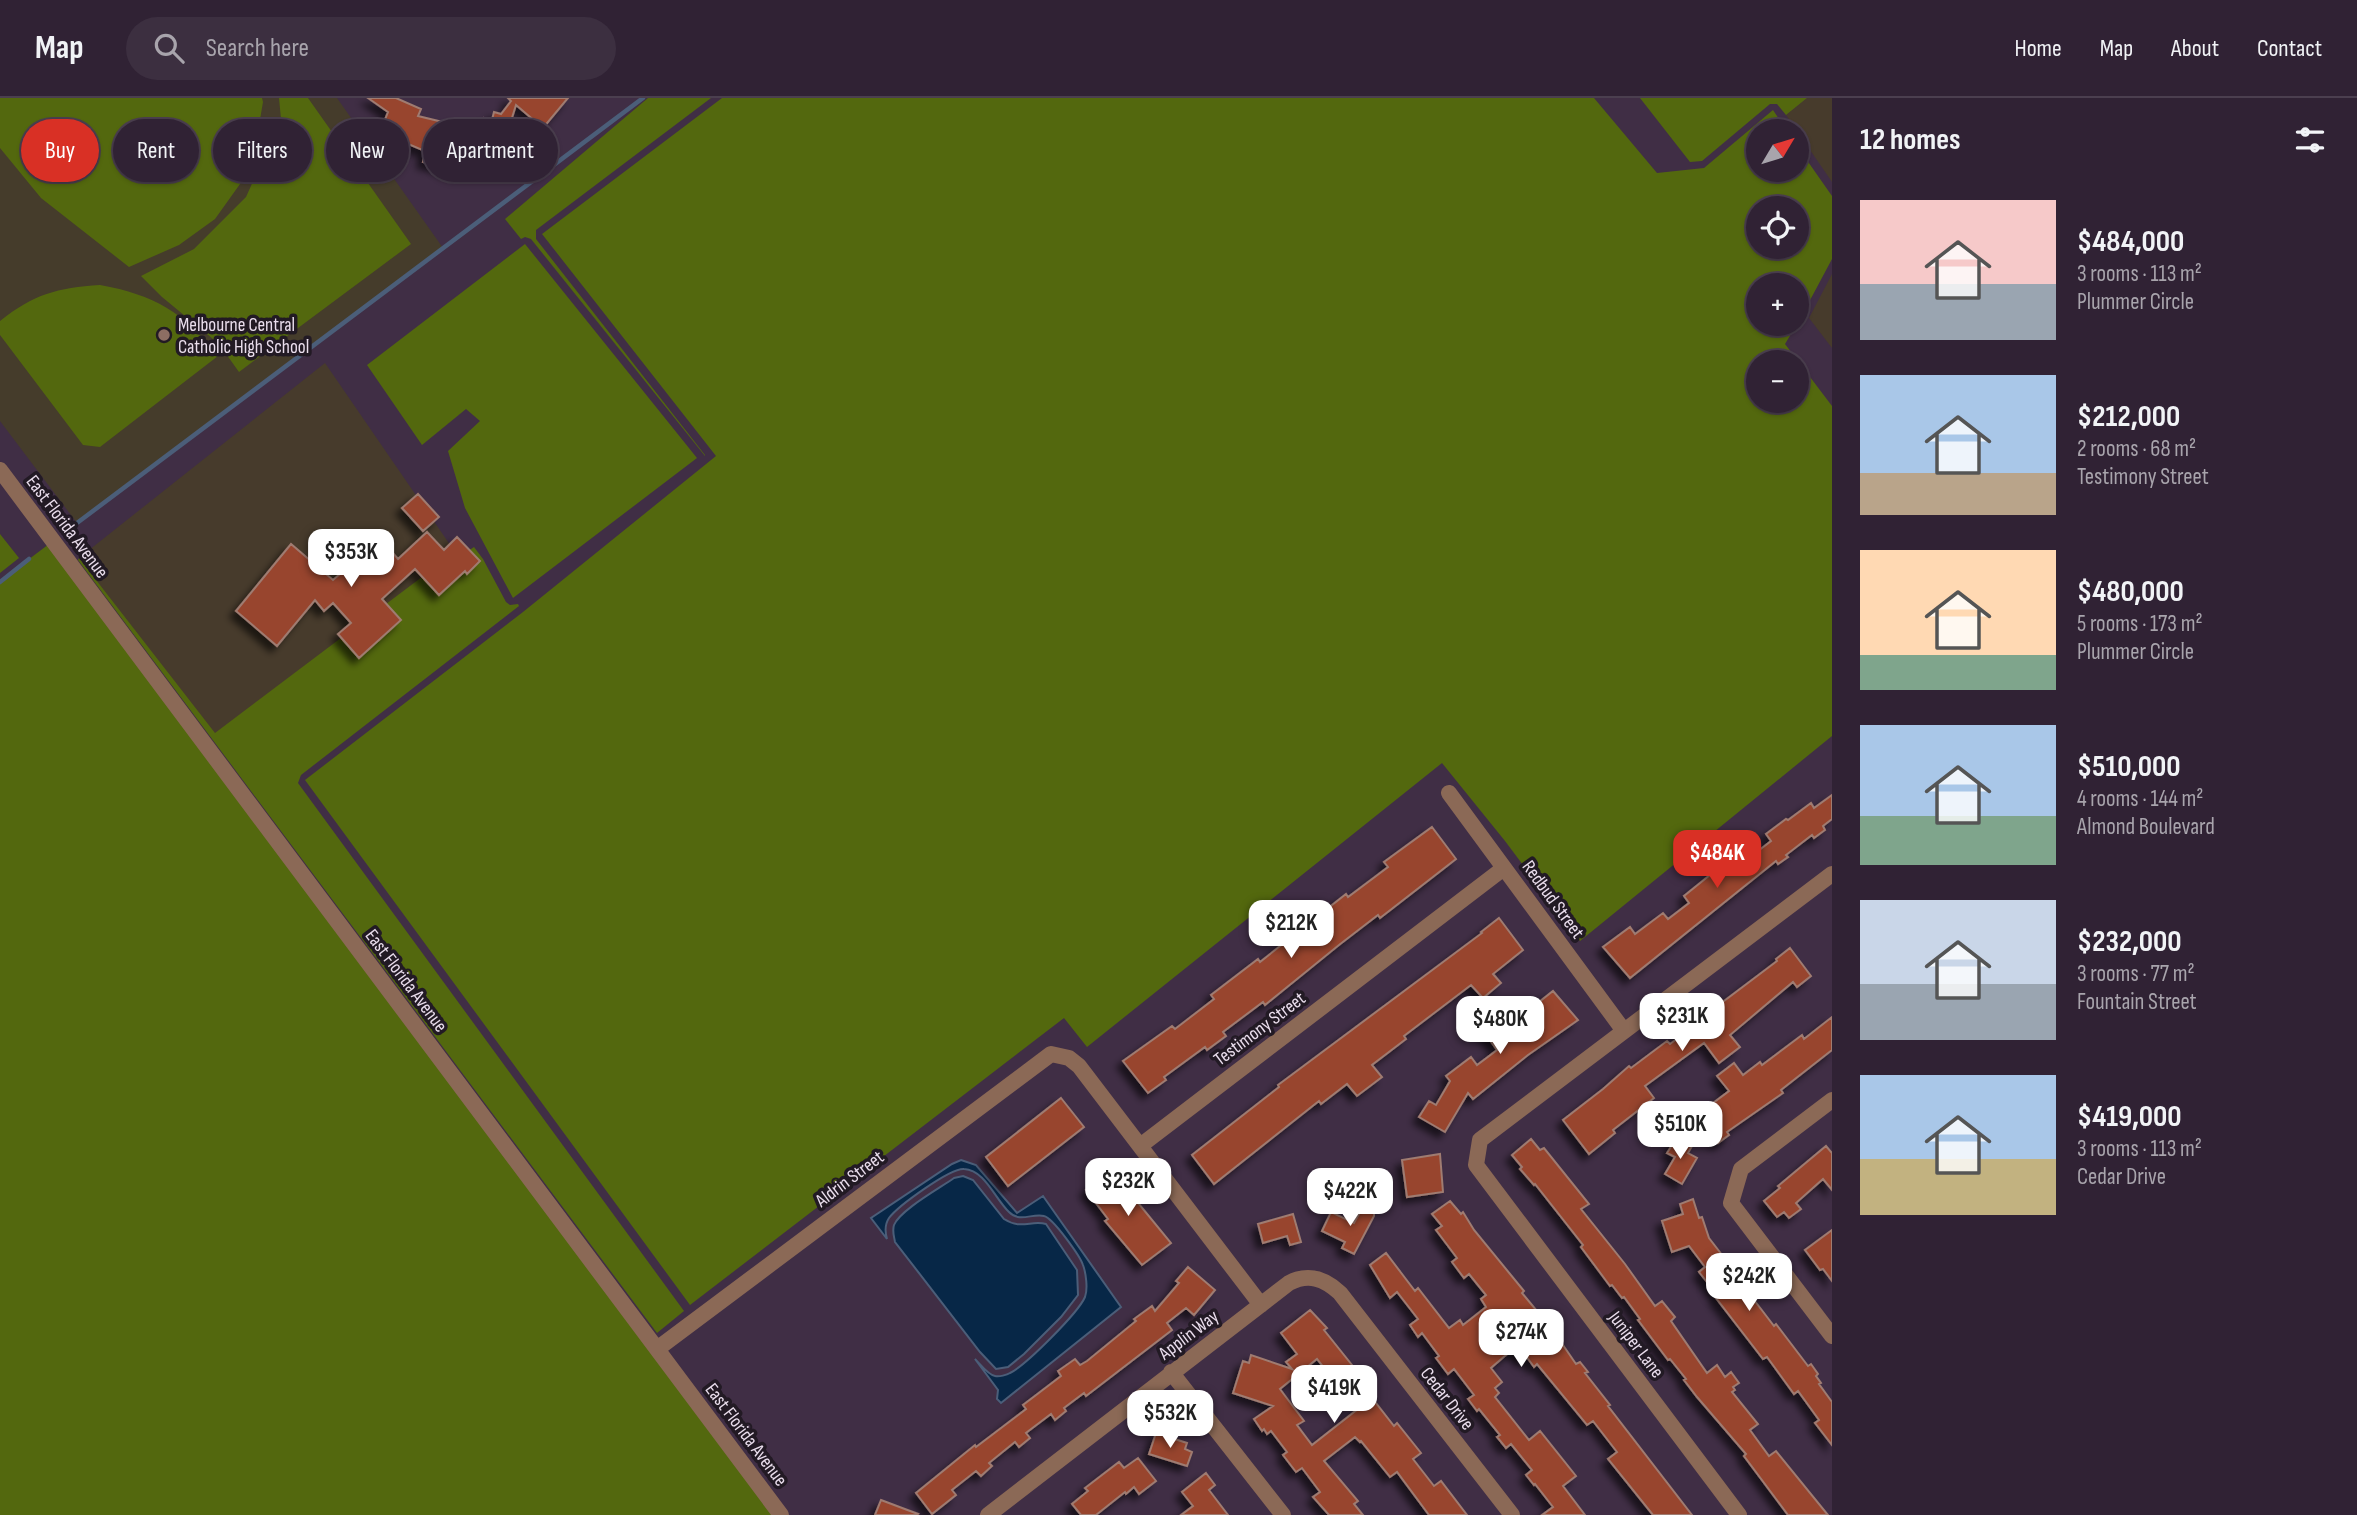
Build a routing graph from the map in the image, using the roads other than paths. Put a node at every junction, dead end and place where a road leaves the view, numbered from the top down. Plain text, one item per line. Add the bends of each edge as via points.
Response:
1 (0, 470) edge
2 (1449, 793) dead end
3 (1504, 868) junction
4 (1832, 874) edge
5 (1624, 1031) junction
6 (1832, 1100) edge
7 (1140, 1146) junction
8 (1319, 1279) joint
9 (1261, 1305) junction
10 (1831, 1332) edge
11 (657, 1349) junction
12 (1171, 1373) junction
13 (782, 1515) edge
14 (988, 1515) edge
15 (1283, 1515) edge
16 (1512, 1515) edge
17 (1739, 1515) edge

1 - 11 street, East Florida Avenue
2 - 3 street, Redbud Street
3 - 5 street, Redbud Street
3 - 7 street, Testimony Street
4 - 5 street
5 - 17 street, Juniper Lane via 1480,1140 1476,1165
6 - 10 street via 1741,1169 1731,1203
7 - 9 street
7 - 11 street, Aldrin Street via 1079,1066 1051,1054
8 - 9 street, Applin Way via 1297,1279
8 - 16 street, Cedar Drive via 1340,1293
9 - 12 street, Applin Way
11 - 13 street, East Florida Avenue
12 - 14 street, Applin Way
12 - 15 street

